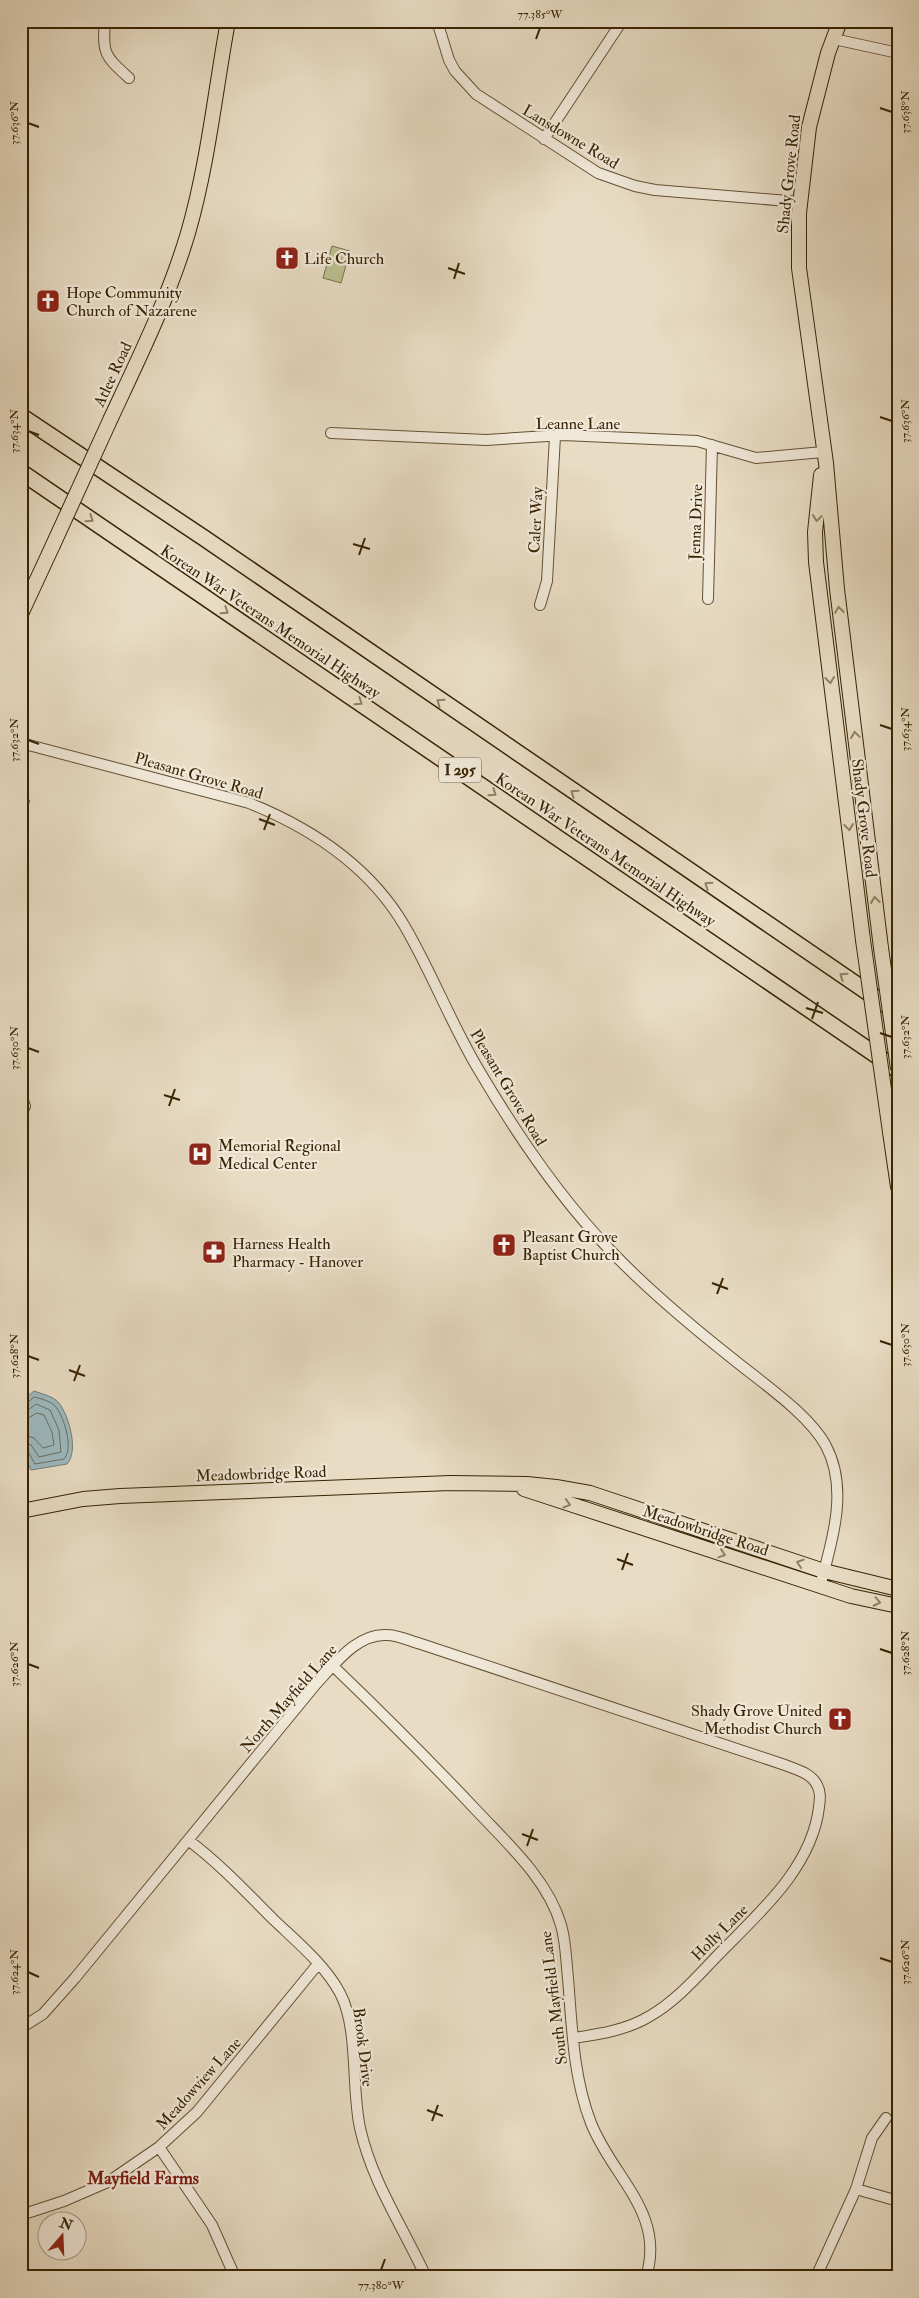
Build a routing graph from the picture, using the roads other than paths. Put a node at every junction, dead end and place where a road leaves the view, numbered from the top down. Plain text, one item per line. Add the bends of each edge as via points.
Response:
1 (105, 21) edge
2 (228, 21) edge
3 (437, 21) edge
4 (622, 21) edge
5 (840, 21) edge
6 (834, 39) junction
7 (898, 52) edge
8 (129, 78) dead end
9 (544, 139) junction
10 (800, 202) junction
11 (21, 416) edge
12 (331, 432) dead end
13 (555, 436) junction
14 (712, 445) junction
15 (823, 452) junction
16 (21, 472) edge
17 (708, 599) dead end
18 (540, 605) dead end
19 (21, 614) edge
20 (21, 743) edge
21 (860, 777) junction
22 (843, 778) junction
23 (898, 1013) edge
24 (898, 1070) edge
25 (21, 1096) edge
26 (21, 1115) edge
27 (898, 1187) edge
28 (504, 1483) junction
29 (21, 1511) edge
30 (824, 1571) junction
31 (820, 1586) junction
32 (898, 1589) edge
33 (898, 1606) edge
34 (333, 1666) junction
35 (817, 1784) joint
36 (188, 1840) junction
37 (318, 1964) junction
38 (21, 2028) edge
39 (574, 2038) junction
40 (886, 2118) dead end
41 (159, 2147) junction
42 (856, 2189) junction
43 (898, 2201) edge
44 (21, 2215) edge
45 (235, 2277) edge
46 (426, 2277) edge
47 (646, 2277) edge
48 (816, 2277) edge

1 - 8 street via 105,50
2 - 19 main road, Atlee Road, bridge via 202,176 188,232 166,297
3 - 9 street, Lansdowne Road via 449,60 463,81 488,102
4 - 9 street
5 - 6 main road, Shady Grove Road
6 - 7 street
6 - 10 main road, Shady Grove Road via 809,127
9 - 10 street, Lansdowne Road via 598,173 635,186
10 - 15 main road, Shady Grove Road via 799,268
23 -> 11 highway, Korean War Veterans Memorial Highway / I 295
12 - 13 street, Leanne Lane via 486,440
13 - 14 street, Leanne Lane via 697,441
13 - 18 street, Caler Way via 547,581
14 - 15 street, Leanne Lane via 756,458
14 - 17 street, Jenna Drive
21 -> 15 main road, Shady Grove Road
15 -> 22 main road, Shady Grove Road via 815,532 816,562
16 -> 24 highway, Korean War Veterans Memorial Highway / I 295
20 - 30 street, Pleasant Grove Road via 249,803 279,815 345,858 373,886 402,923 482,1076 538,1164 572,1208 636,1276 693,1328 808,1421 824,1442 835,1466 838,1494
21 - 22 main road
24 -> 21 main road, Shady Grove Road, bridge
22 -> 27 main road, Shady Grove Road, bridge
25 - 26 street via 25,1106
28 - 29 main road, Meadowbridge Road via 120,1496
30 -> 28 main road, Meadowbridge Road via 590,1493
28 -> 31 main road, Meadowbridge Road
30 - 31 street, Pleasant Grove Road
30 - 32 main road, Meadowbridge Road
31 -> 33 main road, Meadowbridge Road
34 - 35 street, North Mayfield Lane via 360,1641 375,1635 390,1635 786,1765 805,1773
34 - 36 street, North Mayfield Lane
34 - 39 street, South Mayfield Lane via 428,1758 496,1831 548,1894 564,1941
35 - 39 street, Holly Lane via 820,1794 818,1814 807,1847 788,1879 760,1912 680,1993 650,2016 625,2028
36 - 37 street, Brook Drive
36 - 38 street, North Mayfield Lane via 55,2001 43,2014
37 - 41 street, Meadowview Lane via 203,2105
37 - 46 street, Brook Drive via 340,1993 348,2018 357,2108 367,2154 382,2192
39 - 47 street, South Mayfield Lane via 579,2084 592,2125 649,2230 652,2246
40 - 42 street via 872,2138
41 - 44 street, Meadowview Lane via 108,2182
41 - 45 street via 212,2225
42 - 43 street
42 - 48 street

